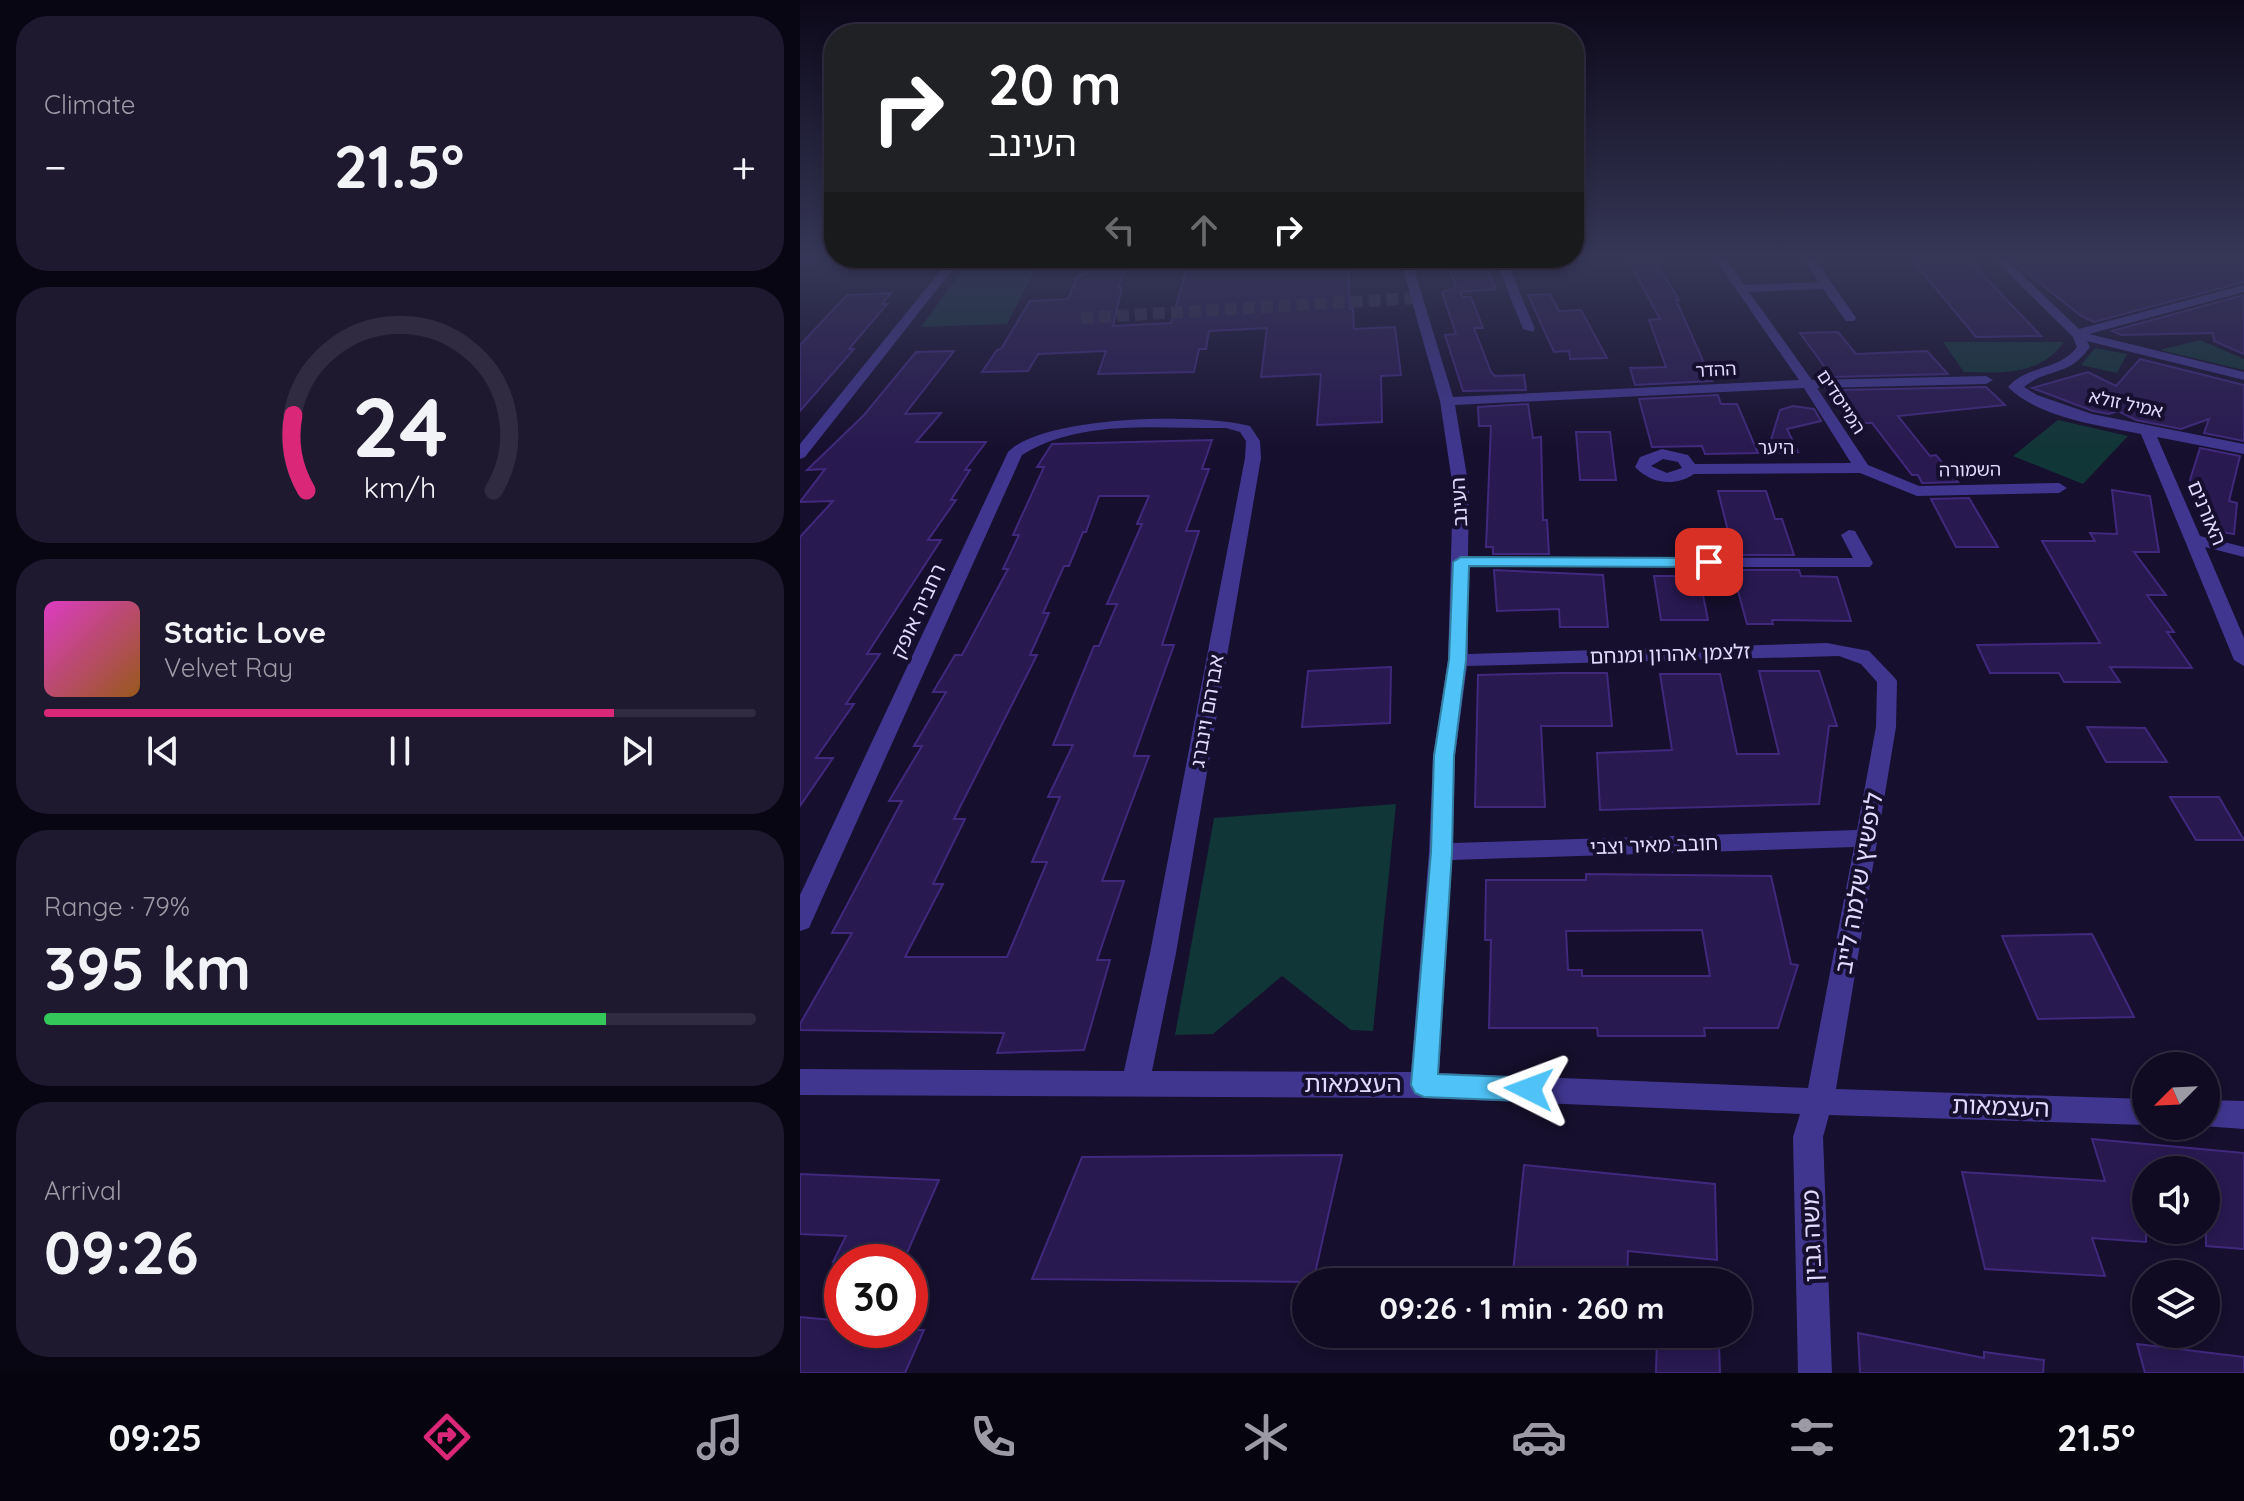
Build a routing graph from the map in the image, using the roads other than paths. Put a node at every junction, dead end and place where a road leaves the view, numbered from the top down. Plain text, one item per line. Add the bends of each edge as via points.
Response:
1 (905, 323) edge
2 (1424, 323) edge
3 (1527, 323) edge
4 (1765, 323) edge
5 (2066, 323) edge
6 (2111, 323) edge
7 (1529, 329) dead end
8 (2078, 335) junction
9 (2244, 376) edge
10 (1986, 380) dead end
11 (1808, 384) junction
12 (1447, 401) junction
13 (1155, 426) joint
14 (2146, 429) junction
15 (2244, 449) edge
16 (800, 454) edge
17 (1862, 468) junction
18 (1690, 469) dead end
19 (2059, 488) dead end
20 (1849, 535) dead end
21 (2195, 540) junction
22 (2244, 552) edge
23 (1461, 562) junction
24 (1458, 660) junction
25 (2244, 660) edge
26 (1877, 667) joint
27 (1867, 838) junction
28 (1441, 852) junction
29 (800, 921) edge
30 (800, 1082) edge
31 (1135, 1084) junction
32 (1424, 1085) junction
33 (1818, 1101) junction
34 (2132, 1112) edge
35 (2220, 1114) edge
36 (2244, 1115) edge
37 (1815, 1373) edge

1 - 16 street
2 - 12 street, העינב
3 - 7 street
4 - 11 street, המייסדים
5 - 8 street
6 - 8 street
8 - 9 street
8 - 14 street, אמיל זולא via 2084,347 2077,358 2015,387 2038,403
10 - 11 street, ההדר
11 - 12 street, ההדר
11 - 17 street, המייסדים
12 - 23 street, העינב via 1461,488
13 - 29 street, רחביה אופק via 1074,429 1035,440 1016,452
13 - 31 street, אברהם וינברג via 1227,424 1245,429 1253,441 1253,458
14 - 15 street, אמיל זולא
14 - 21 street, האורנים
17 - 18 street, היער
17 - 19 street, השמורה via 1917,491
20 - 23 street via 1864,563
21 - 22 street
21 - 25 street, האורנים
23 - 24 street, העינב
24 - 26 street, זלצמן אהרון ומנחם via 1827,649 1853,650
24 - 28 street, העינב via 1444,756
26 - 27 street, ליפשיץ שלמה לייב via 1887,681 1886,727
27 - 28 street, חובב מאיר וצבי
27 - 33 street, ליפשיץ שלמה לייב
28 - 32 street, העינב
30 - 31 street, העצמאות
31 - 32 street, העצמאות
32 - 33 street, העצמאות
33 - 34 street, העצמאות
33 - 37 street, משה גבין via 1808,1137
35 - 36 street

